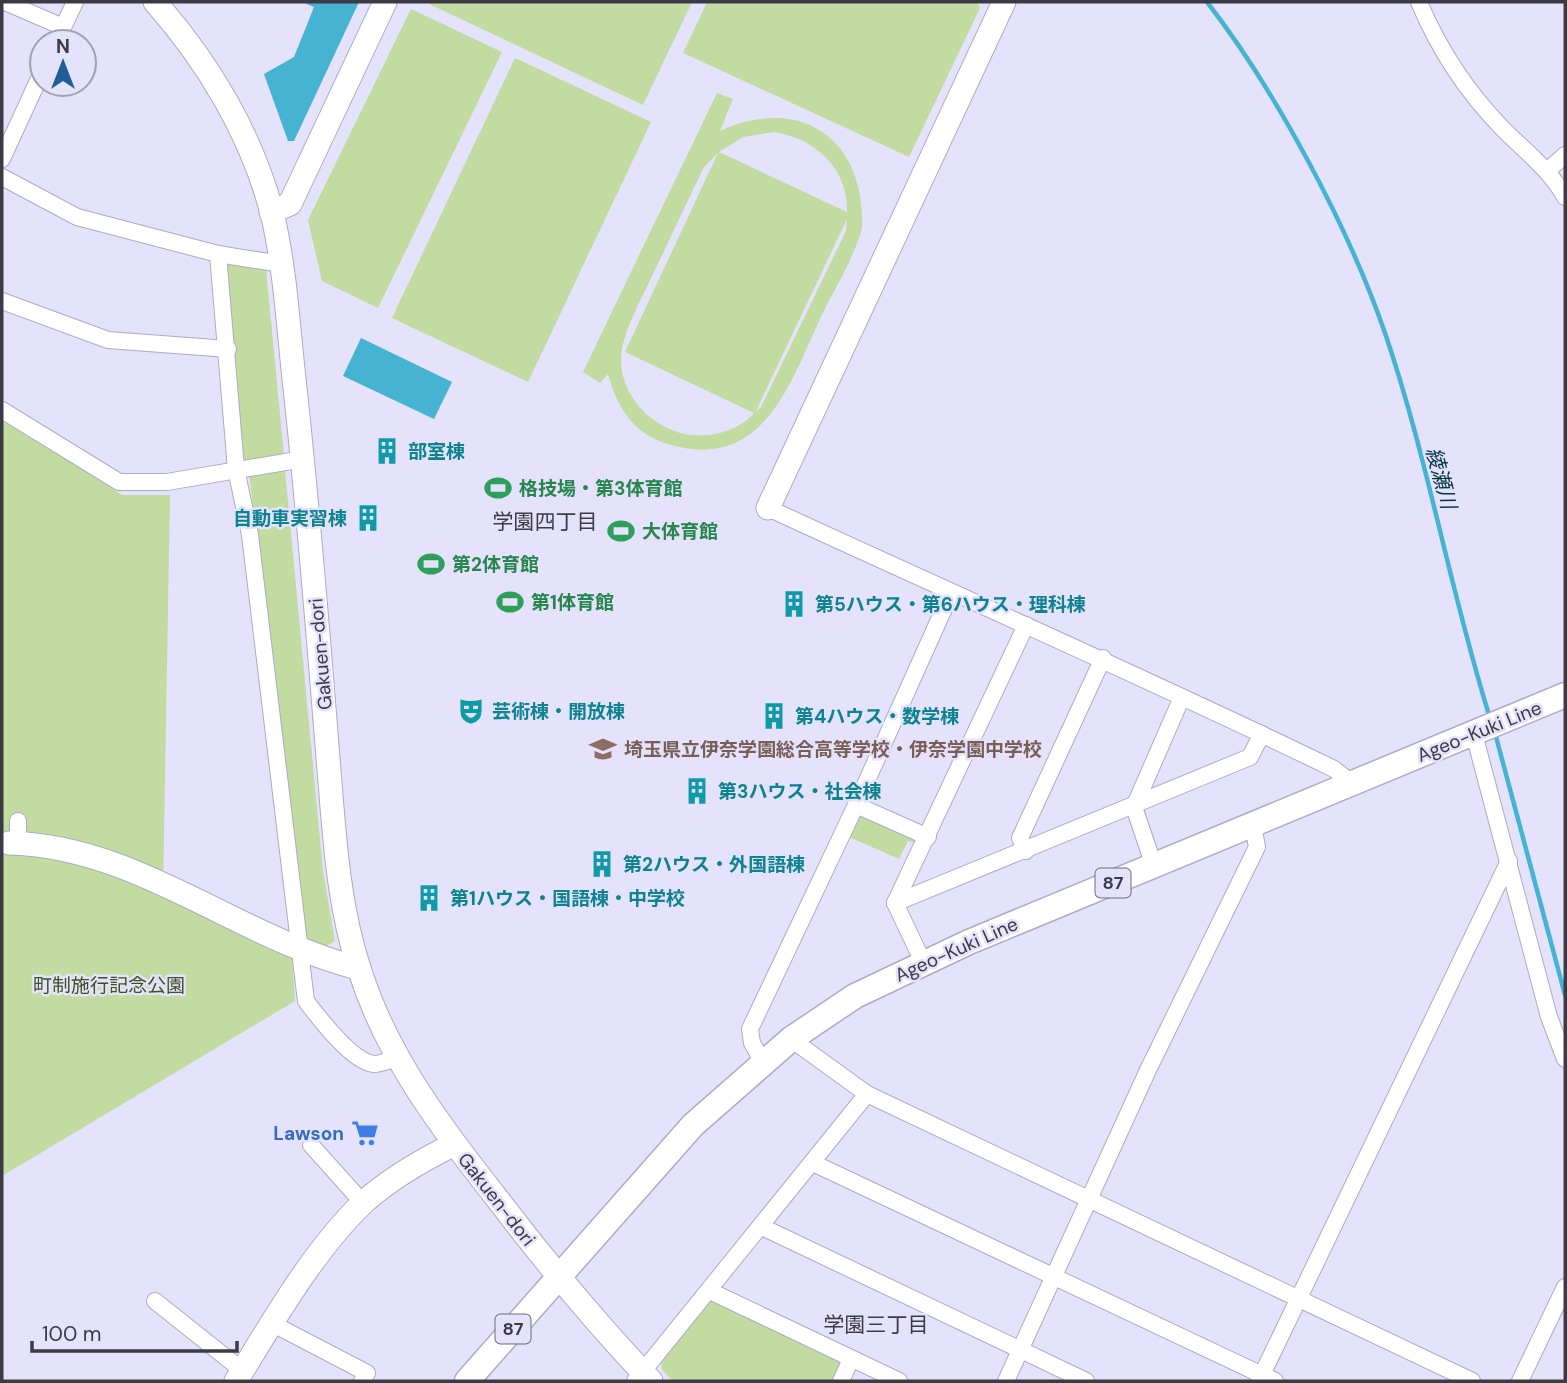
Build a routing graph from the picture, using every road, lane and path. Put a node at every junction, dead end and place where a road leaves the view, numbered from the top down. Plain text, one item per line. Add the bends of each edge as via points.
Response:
1 (5, 2) edge
2 (75, 2) edge
3 (155, 2) edge
4 (385, 2) edge
5 (1004, 2) edge
6 (1419, 2) edge
7 (48, 28) edge
8 (62, 28) edge
9 (30, 98) edge
10 (1565, 155) edge
11 (2, 159) edge
12 (1547, 171) junction
13 (2, 177) edge
14 (1565, 197) edge
15 (271, 212) junction
16 (218, 254) junction
17 (281, 264) junction
18 (2, 302) edge
19 (228, 349) junction
20 (2, 410) edge
21 (303, 459) junction
22 (236, 469) junction
23 (768, 508) joint
24 (951, 593) junction
25 (1026, 625) junction
26 (1103, 659) junction
27 (1565, 695) edge
28 (1182, 697) junction
29 (1476, 733) junction
30 (1262, 734) junction
31 (1352, 783) junction
32 (856, 805) junction
33 (1134, 807) junction
34 (1253, 825) junction
35 (15, 836) dead end
36 (928, 837) junction
37 (1026, 850) junction
38 (1509, 861) junction
39 (1154, 866) junction
40 (895, 903) junction
41 (299, 950) junction
42 (923, 962) junction
43 (359, 968) junction
44 (792, 1039) junction
45 (396, 1058) junction
46 (1565, 1059) edge
47 (764, 1062) junction
48 (867, 1094) junction
49 (455, 1144) junction
50 (311, 1145) dead end
51 (813, 1163) junction
52 (1090, 1202) junction
53 (363, 1203) junction
54 (762, 1227) junction
55 (558, 1278) junction
56 (1053, 1278) junction
57 (1565, 1287) edge
58 (710, 1291) junction
59 (1299, 1298) junction
60 (155, 1301) dead end
61 (273, 1324) junction
62 (1020, 1350) junction
63 (851, 1359) junction
64 (240, 1378) edge
65 (368, 1378) edge
66 (643, 1379) edge
67 (1265, 1379) edge
68 (467, 1381) edge
69 (841, 1381) edge
70 (899, 1381) edge
71 (1006, 1381) edge
72 (1086, 1381) edge
73 (1472, 1381) edge
74 (1520, 1381) edge

1 - 7 street
2 - 8 street
3 - 15 street, Gakuen-dori via 222,94
4 - 15 street via 290,204
5 - 23 street
6 - 12 street via 1447,62 1501,127
9 - 11 street
10 - 12 street
12 - 14 street
13 - 16 street via 77,217
15 - 17 street, Gakuen-dori
16 - 17 street
16 - 19 street
17 - 21 street, Gakuen-dori
18 - 19 street via 108,340
19 - 22 street
20 - 22 street via 119,482 167,482
21 - 22 street
21 - 43 street, Gakuen-dori via 337,854
22 - 41 street via 250,535
23 - 24 street
24 - 25 street
24 - 32 street
25 - 26 street
25 - 36 street
26 - 28 street
26 - 37 street via 1020,838
27 - 29 main road, Ageo-Kuki Line / 87
28 - 30 street
28 - 33 street
29 - 31 main road, Ageo-Kuki Line / 87
29 - 38 street
30 - 31 street via 1334,769
30 - 33 street via 1250,757
31 - 34 main road, Ageo-Kuki Line / 87
32 - 36 street
32 - 47 street via 750,1029 752,1043
33 - 37 street
33 - 39 street
34 - 39 main road, Ageo-Kuki Line / 87
34 - 52 street via 1256,847
35 - 41 street via 147,875
36 - 40 street
37 - 40 street
38 - 46 street via 1549,1017
38 - 59 street
39 - 42 main road, Ageo-Kuki Line / 87
40 - 42 street
41 - 43 street
41 - 45 street via 306,1002 323,1024 357,1057 374,1064
42 - 44 main road, Ageo-Kuki Line / 87 via 855,996
43 - 45 street, Gakuen-dori
44 - 47 main road, Ageo-Kuki Line / 87
44 - 48 street
45 - 49 street, Gakuen-dori
47 - 55 main road, Ageo-Kuki Line / 87 via 666,1153
48 - 51 street
48 - 52 street
49 - 53 street via 408,1169
49 - 55 street, Gakuen-dori
50 - 53 street
51 - 54 street
51 - 56 street
52 - 56 street
52 - 59 street
53 - 61 street via 322,1252
54 - 58 street
54 - 62 street
55 - 66 street, Gakuen-dori
55 - 68 main road, Ageo-Kuki Line / 87
56 - 62 street
56 - 67 street
57 - 74 street
58 - 63 street
58 - 66 street
59 - 67 street
59 - 73 street
60 - 64 street
61 - 64 street
61 - 65 street
62 - 71 street
62 - 72 street
63 - 69 street
63 - 70 street

